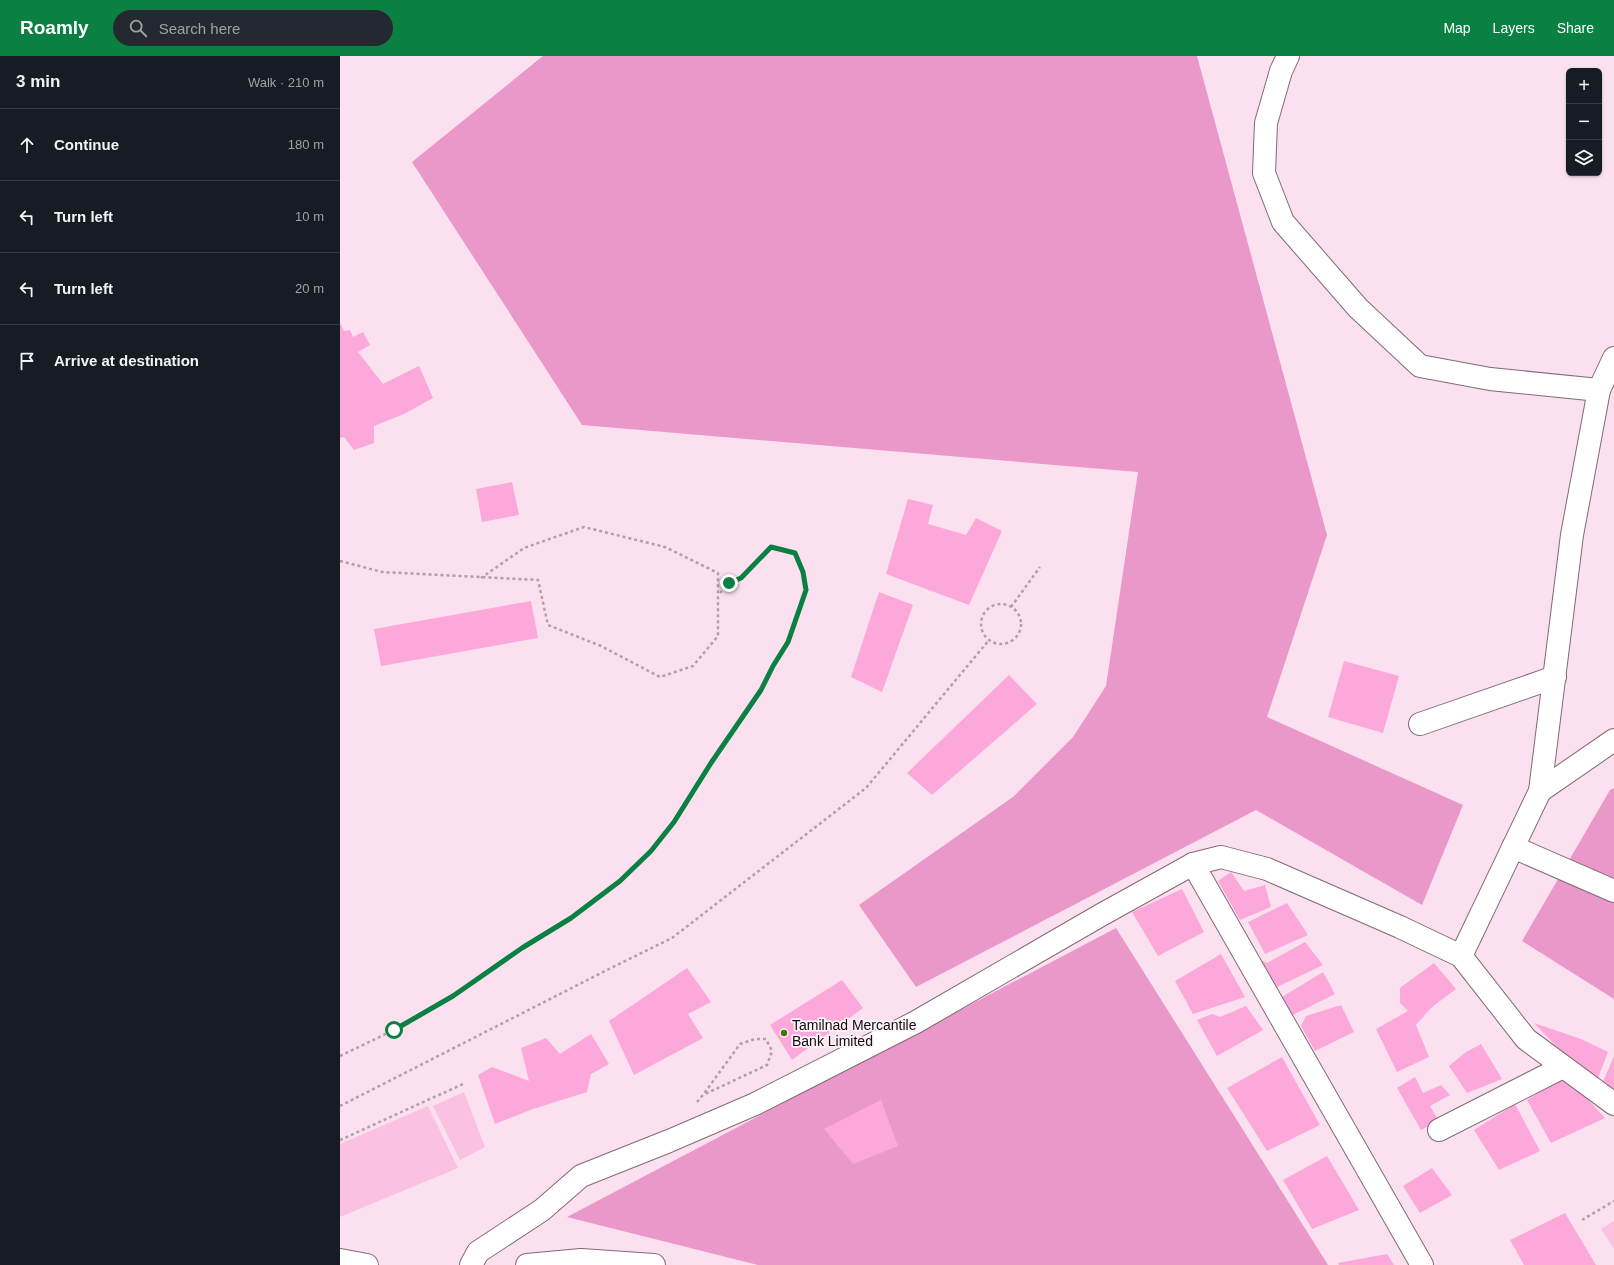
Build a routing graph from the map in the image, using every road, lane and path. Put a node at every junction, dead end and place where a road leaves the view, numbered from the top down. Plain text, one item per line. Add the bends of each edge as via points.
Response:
1 (1288, 56) edge
2 (1614, 358) edge
3 (1599, 390) junction
4 (340, 561) edge
5 (1040, 567) dead end
6 (481, 578) junction
7 (719, 594) junction
8 (1011, 607) junction
9 (989, 640) junction
10 (1554, 677) junction
11 (1420, 724) dead end
12 (1614, 740) edge
13 (1540, 791) junction
14 (1513, 847) junction
15 (1193, 864) junction
16 (1614, 891) edge
17 (1461, 956) junction
18 (340, 1056) edge
19 (1563, 1067) junction
20 (463, 1084) dead end
21 (703, 1095) junction
22 (1614, 1104) edge
23 (340, 1106) edge
24 (694, 1106) dead end
25 (1439, 1130) dead end
26 (340, 1140) edge
27 (1614, 1201) edge
28 (1582, 1220) dead end
29 (340, 1260) edge
30 (367, 1265) edge
31 (471, 1265) edge
32 (527, 1265) edge
33 (654, 1265) edge
34 (1422, 1265) edge

1 - 3 main road via 1266,123 1264,173 1283,222 1358,308 1420,366 1490,379
2 - 3 main road
3 - 10 main road via 1572,535
4 - 6 path via 382,572
5 - 8 path
6 - 7 path via 524,548 584,527 665,547 718,573
6 - 7 path via 538,580 548,625 601,646 660,677 694,666 718,636
7 - 18 path via 729,583 741,578 771,547 795,553 803,572 806,590 788,642 761,690 674,822 651,851 620,881 571,918 453,996 394,1030
8 - 9 path via 1006,604 995,604 986,611 981,626 982,632
8 - 9 path via 1020,619 1018,635 1004,644
9 - 23 path via 866,788 672,938
10 - 11 main road
10 - 13 main road
12 - 13 main road
13 - 14 main road
14 - 16 main road
14 - 17 main road
15 - 17 main road via 1221,857 1267,869
15 - 31 main road via 916,1022 755,1104 581,1176 542,1210 478,1252
15 - 34 main road
17 - 19 main road via 1526,1039
19 - 22 main road
19 - 25 main road
20 - 26 path
21 - 21 path via 740,1044 755,1039 766,1039 772,1051 767,1065
21 - 24 path
27 - 28 path
29 - 30 main road
32 - 33 main road via 581,1260

